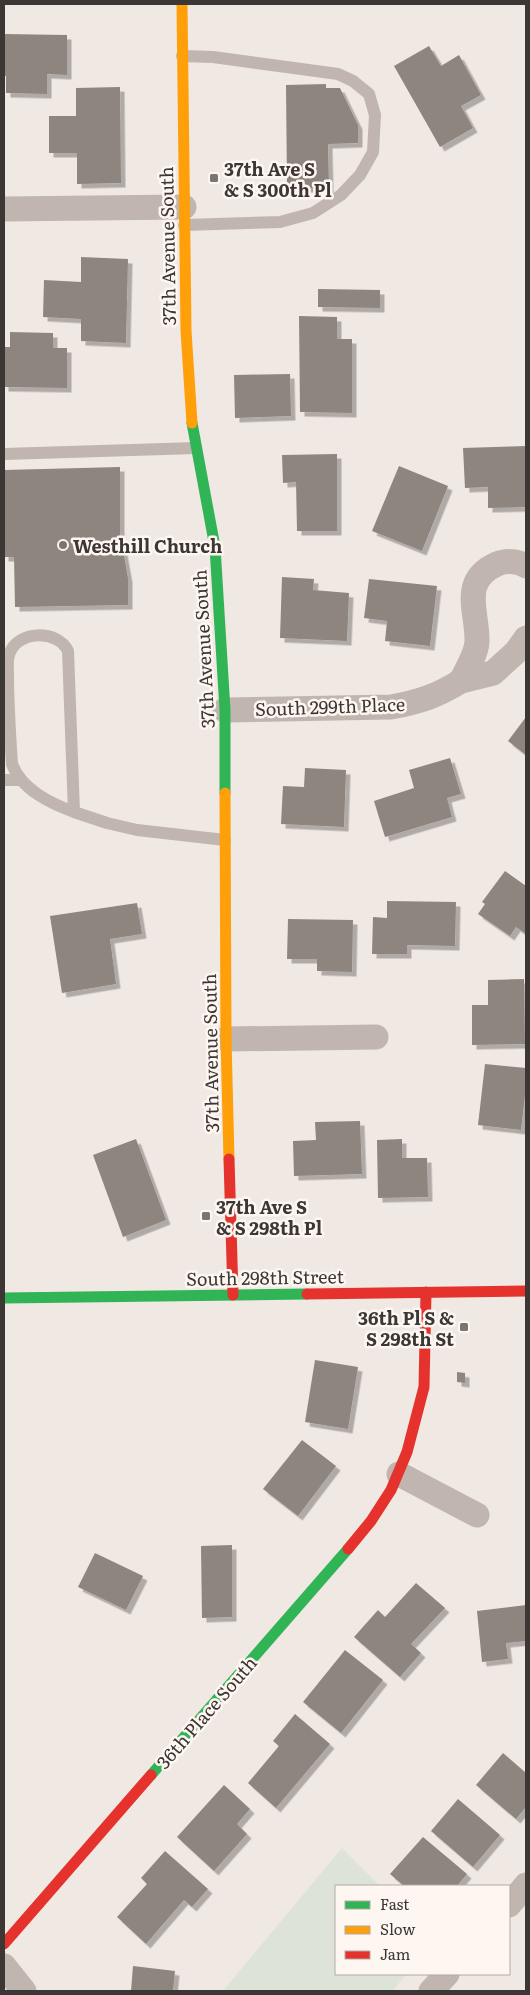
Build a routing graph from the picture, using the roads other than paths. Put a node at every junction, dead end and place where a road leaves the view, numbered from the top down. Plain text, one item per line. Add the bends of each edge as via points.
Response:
1 (182, 4) edge
2 (182, 56) junction
3 (4, 209) edge
4 (184, 216) junction
5 (196, 448) junction
6 (4, 454) edge
7 (526, 566) edge
8 (526, 638) edge
9 (6, 653) edge
10 (461, 681) junction
11 (6, 689) edge
12 (225, 710) junction
13 (4, 780) edge
14 (21, 780) junction
15 (74, 812) junction
16 (225, 840) junction
17 (376, 1037) dead end
18 (226, 1040) junction
19 (526, 1290) edge
20 (426, 1292) junction
21 (233, 1295) junction
22 (4, 1298) edge
23 (399, 1474) junction
24 (477, 1515) dead end
25 (4, 1944) edge
26 (4, 1966) edge
27 (446, 1975) edge
28 (24, 1991) edge
29 (431, 1991) edge

1 - 2 street, 37th Avenue South
2 - 4 street, 37th Avenue South
2 - 4 lane via 213,57 338,74 369,94 375,115 373,152 360,175 341,195 313,213 280,222
3 - 4 street
4 - 5 street, 37th Avenue South via 189,392
5 - 6 lane
5 - 12 street, 37th Avenue South via 215,547
7 - 10 street via 500,563 480,575 474,585 472,596 477,643
8 - 10 street, South 299th Place via 493,673
9 - 11 lane
9 - 15 lane via 29,637 44,635 65,644 68,651
10 - 12 street, South 299th Place via 433,697 391,707
11 - 14 lane via 12,764
12 - 16 street, 37th Avenue South
13 - 14 lane
14 - 15 lane via 54,804
15 - 16 lane via 136,830
16 - 18 street, 37th Avenue South
17 - 18 street
18 - 21 street, 37th Avenue South
19 - 20 street, South 298th Street
20 - 21 street, South 298th Street
20 - 23 street, 36th Place South via 424,1387
21 - 22 street, South 298th Street
23 - 24 street
23 - 25 street, 36th Place South via 380,1508 355,1541
26 - 28 street
27 - 29 street

